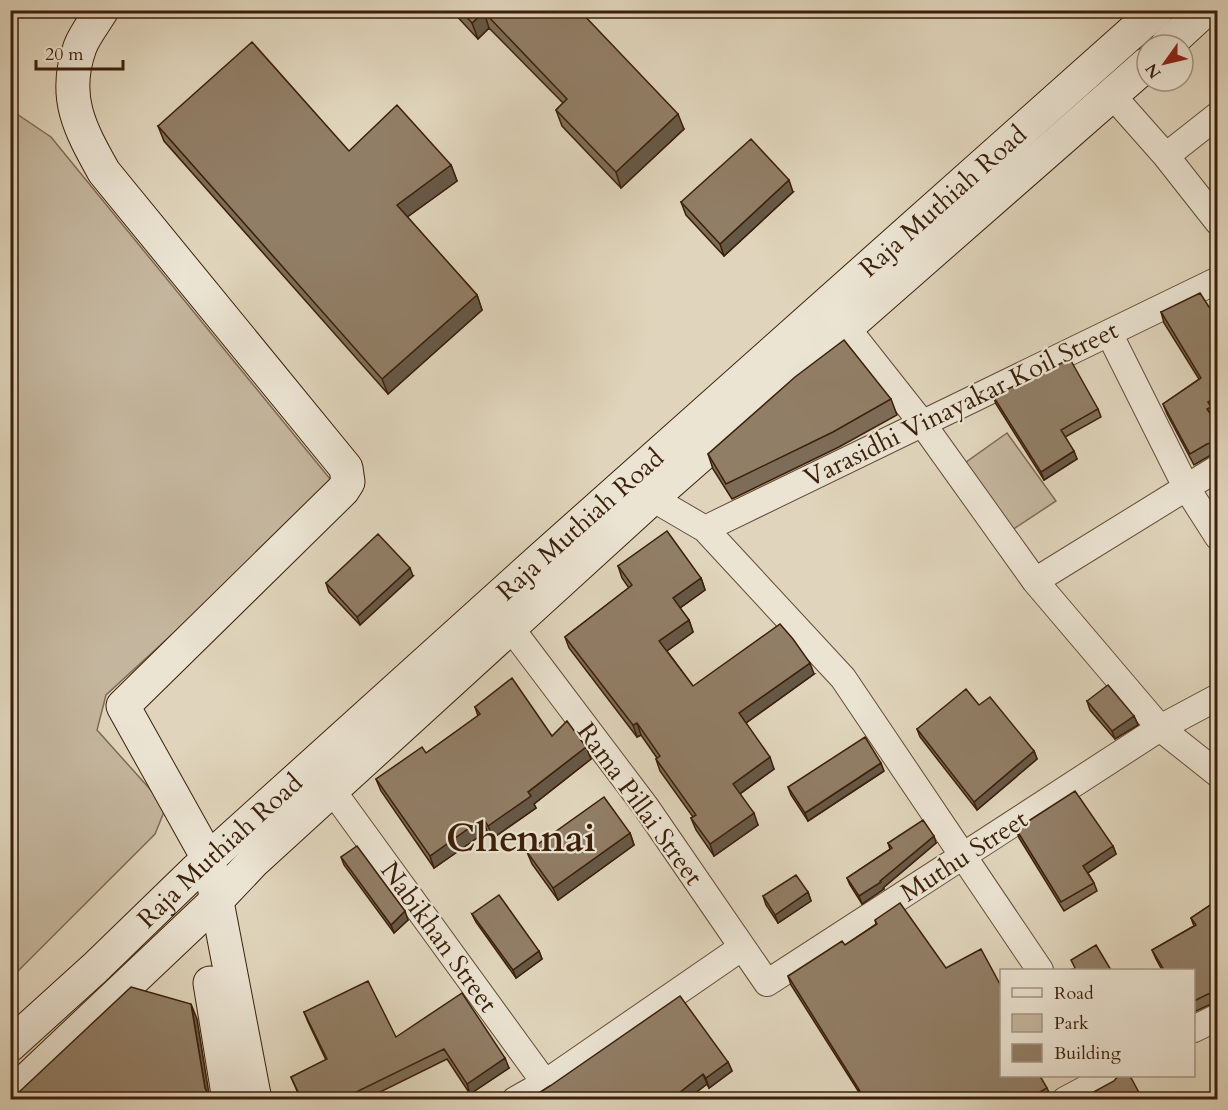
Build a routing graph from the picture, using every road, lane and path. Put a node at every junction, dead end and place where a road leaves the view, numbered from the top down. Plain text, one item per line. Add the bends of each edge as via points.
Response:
1 (102, 10) edge
2 (1157, 10) edge
3 (1205, 10) edge
4 (1180, 33) edge
5 (1135, 75) edge
6 (1112, 95) junction
7 (1218, 115) edge
8 (1166, 156) junction
9 (1218, 222) edge
10 (1218, 280) edge
11 (847, 328) junction
12 (1109, 333) junction
13 (922, 423) junction
14 (1218, 468) edge
15 (1186, 487) junction
16 (652, 498) junction
17 (705, 529) junction
18 (1218, 537) edge
19 (1035, 581) junction
20 (510, 627) junction
21 (1218, 697) edge
22 (1160, 728) junction
23 (1218, 774) edge
24 (332, 790) junction
25 (963, 857) junction
26 (202, 866) junction
27 (210, 907) junction
28 (741, 948) junction
29 (1039, 969) edge
30 (767, 983) joint
31 (1218, 1017) edge
32 (1195, 1028) edge
33 (10, 1045) edge
34 (1108, 1077) edge
35 (545, 1083) junction
36 (10, 1096) edge
37 (229, 1100) edge
38 (255, 1100) edge
39 (515, 1100) edge
40 (1065, 1100) edge

1 - 26 main road via 80,46 74,74 73,107 85,138 104,172 346,468 348,482 123,706
2 - 26 main road, Raja Muthiah Road
3 - 4 main road
5 - 6 main road, Raja Muthiah Road
6 - 8 street
6 - 11 main road, Raja Muthiah Road
7 - 8 street
8 - 9 street
10 - 12 street, Varasidhi Vinayakar Koil Street
11 - 13 street
11 - 16 main road, Raja Muthiah Road
12 - 13 street, Varasidhi Vinayakar Koil Street
12 - 15 street
13 - 17 street, Varasidhi Vinayakar Koil Street
13 - 19 street
14 - 15 street
15 - 18 street
15 - 19 street
16 - 17 street
16 - 20 main road, Raja Muthiah Road
17 - 25 street via 843,678
19 - 22 street
20 - 24 main road, Raja Muthiah Road
20 - 28 street, Rama Pillai Street via 646,807
21 - 22 street, Muthu Street
22 - 23 street
22 - 25 street, Muthu Street
24 - 27 main road, Raja Muthiah Road
24 - 35 street, Nabikhan Street
25 - 29 street
25 - 30 street, Muthu Street
26 - 27 main road
26 - 33 main road, Raja Muthiah Road
27 - 36 main road, Raja Muthiah Road
27 - 37 main road
27 - 38 main road
28 - 30 street, Rama Pillai Street
28 - 35 street
31 - 32 street
34 - 40 street
35 - 39 street

